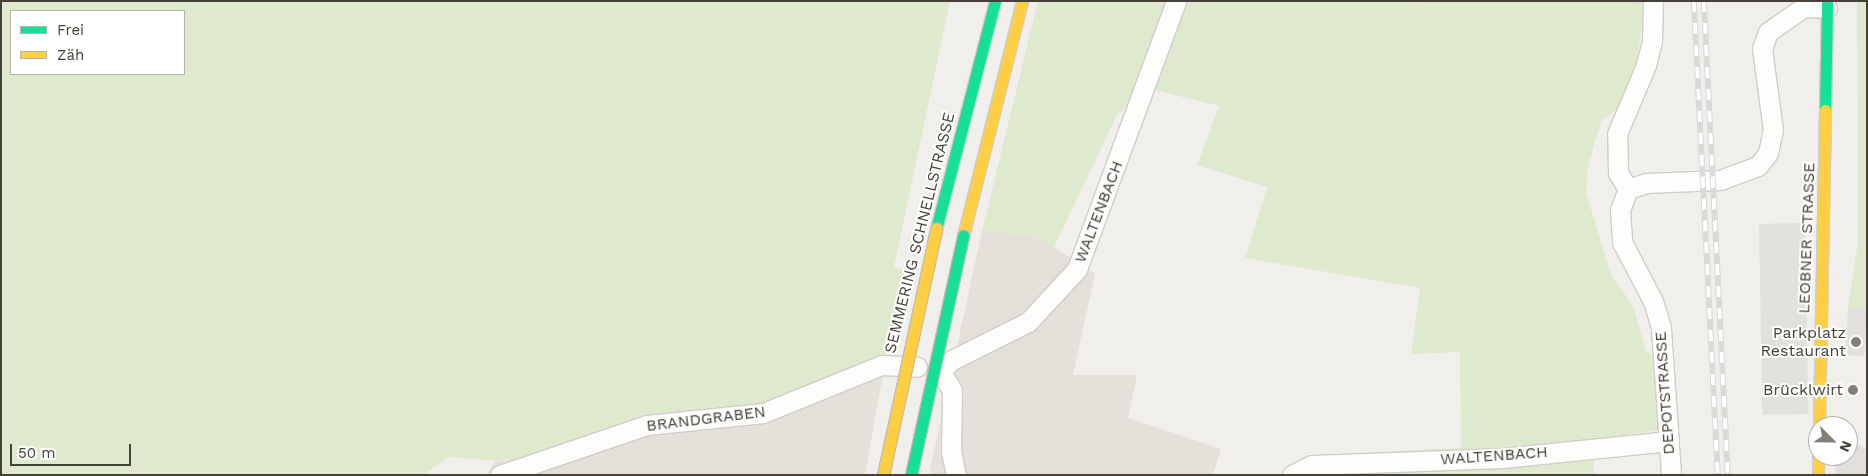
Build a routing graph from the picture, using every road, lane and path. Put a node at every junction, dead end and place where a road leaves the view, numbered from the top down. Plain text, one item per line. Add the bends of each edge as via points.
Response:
1 (995, 1) edge
2 (1022, 1) edge
3 (1176, 1) edge
4 (1653, 1) edge
5 (1827, 5) edge
6 (1628, 189) junction
7 (940, 371) junction
8 (1669, 441) junction
9 (500, 475) edge
10 (883, 475) edge
11 (911, 475) edge
12 (956, 475) edge
13 (1292, 475) edge
14 (1671, 475) edge
15 (1818, 475) edge

1 - 10 main road, SEMMERING SCHNELLSTRASSE, bridge via 936,229
2 - 11 main road, bridge via 963,236
3 - 7 street, WALTENBACH via 1077,269 1055,299 1028,322 952,360
4 - 6 street via 1652,41 1646,65 1617,134 1618,173
5 - 6 street via 1804,7 1768,32 1762,49 1773,130 1768,153 1758,166 1720,180 1646,183
5 - 15 main road, LEOBNER STRASSE
6 - 8 street, DEPOTSTRASSE via 1620,210 1622,242 1653,301 1661,328
7 - 9 street, BRANDGRABEN via 895,363 882,365 763,413 647,425
7 - 12 street via 952,390 951,452
8 - 13 street, WALTENBACH via 1502,458 1312,465
8 - 14 street, DEPOTSTRASSE

